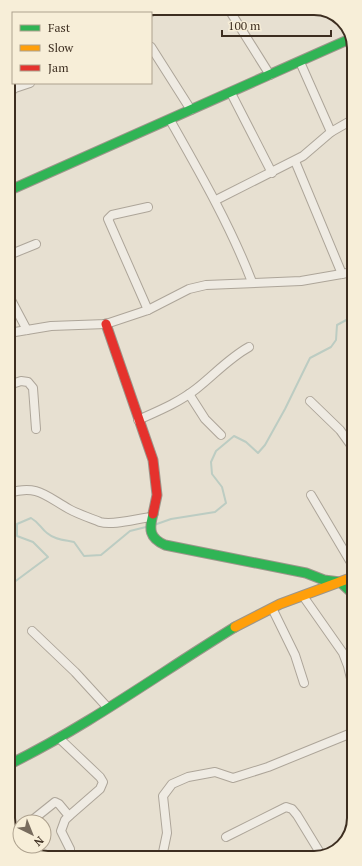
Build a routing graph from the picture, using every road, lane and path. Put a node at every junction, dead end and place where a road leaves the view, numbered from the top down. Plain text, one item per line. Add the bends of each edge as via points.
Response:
1 (232, 15) edge
2 (346, 41) edge
3 (152, 49) edge
4 (300, 62) junction
5 (270, 75) junction
6 (27, 84) edge
7 (15, 89) edge
8 (231, 92) junction
9 (191, 110) junction
10 (170, 120) junction
11 (347, 123) edge
12 (331, 132) junction
13 (295, 161) junction
14 (272, 173) junction
15 (15, 188) edge
16 (216, 200) junction
17 (148, 207) dead end
18 (36, 244) dead end
19 (15, 252) edge
20 (347, 273) edge
21 (342, 274) junction
22 (252, 282) junction
23 (15, 307) edge
24 (148, 310) junction
25 (106, 324) junction
26 (27, 330) junction
27 (15, 332) edge
28 (249, 347) dead end
29 (15, 382) edge
30 (189, 394) junction
31 (310, 401) dead end
32 (138, 420) junction
33 (36, 429) dead end
34 (221, 436) dead end
35 (347, 440) edge
36 (15, 491) edge
37 (311, 494) dead end
38 (152, 517) junction
39 (347, 556) edge
40 (347, 579) edge
41 (340, 582) junction
42 (347, 588) edge
43 (303, 596) junction
44 (272, 608) junction
45 (32, 631) dead end
46 (347, 663) edge
47 (304, 684) dead end
48 (108, 708) junction
49 (347, 735) edge
50 (60, 739) junction
51 (15, 762) edge
52 (40, 814) edge
53 (69, 816) junction
54 (226, 837) dead end
55 (320, 850) edge
56 (70, 851) edge
57 (163, 851) edge

1 - 5 street
2 - 4 street
3 - 9 street
4 - 5 street
4 - 12 street
5 - 8 street
6 - 7 street
8 - 9 street
8 - 14 street
9 - 10 street
10 - 15 street
10 - 16 street
11 - 12 street
12 - 13 street
13 - 14 street
13 - 21 street
14 - 16 street
16 - 22 street
17 - 24 street via 112,215 108,219
18 - 19 street
20 - 21 street
21 - 22 street via 302,281
22 - 24 street via 199,286
23 - 26 street
24 - 25 street
25 - 26 street via 51,326
25 - 32 street
26 - 27 street
28 - 30 street
29 - 33 street via 28,382 33,388
30 - 32 street
30 - 34 street via 205,419
31 - 35 street
32 - 38 street via 148,445 156,478 157,495
36 - 38 street via 36,490 68,508 101,522
37 - 39 street
38 - 41 street via 149,528 152,536 165,545 298,571 324,580
40 - 41 street
41 - 42 street
41 - 43 street
43 - 44 street
43 - 46 street via 343,653
44 - 47 street via 295,655
44 - 48 street via 238,625
45 - 48 street
48 - 50 street
49 - 57 street via 268,767 233,778 208,772 172,784 163,796 167,833
50 - 51 street
50 - 53 street via 103,782 100,789
52 - 53 street via 55,802
53 - 56 street via 64,820 62,831
54 - 55 street via 286,807 297,815

